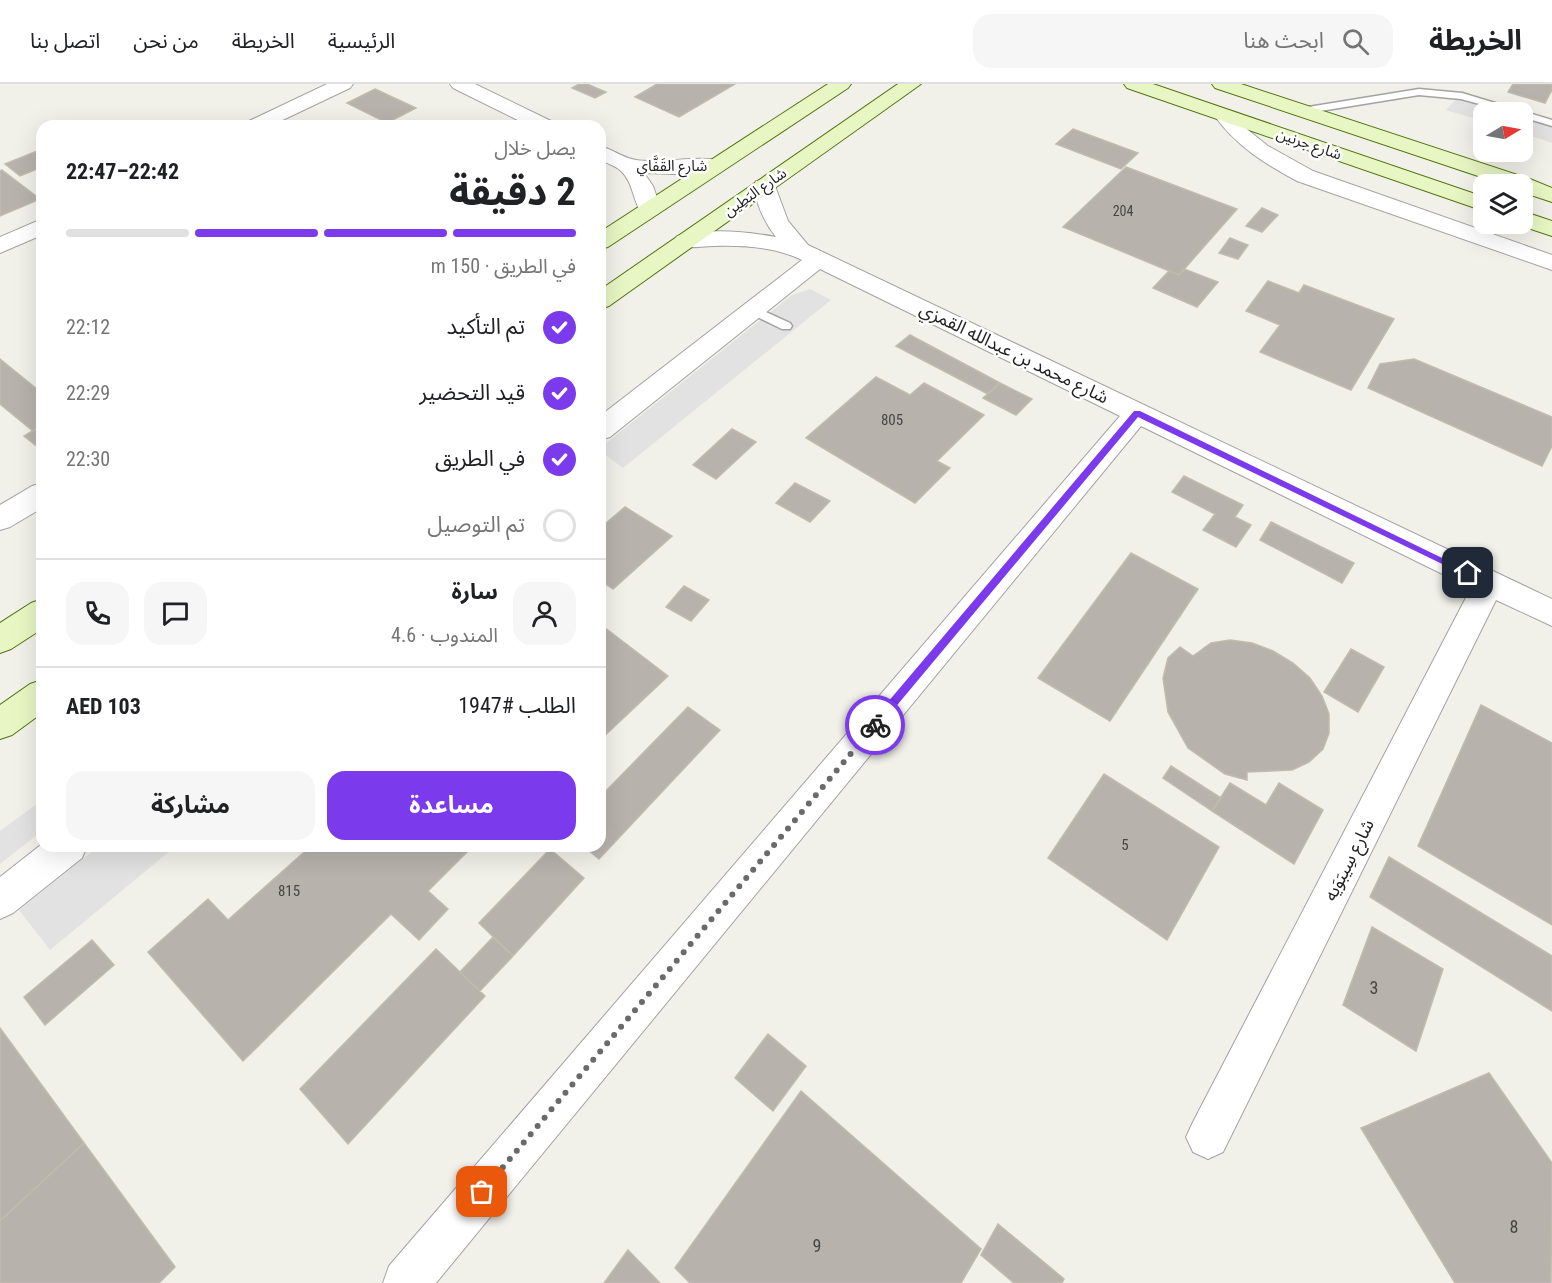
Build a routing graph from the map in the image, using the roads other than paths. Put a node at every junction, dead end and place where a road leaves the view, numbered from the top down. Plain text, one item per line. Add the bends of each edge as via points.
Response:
1 (343, 84) edge
2 (460, 84) edge
3 (841, 84) edge
4 (911, 84) edge
5 (1134, 84) edge
6 (1222, 84) edge
7 (1483, 102) edge
8 (1302, 111) junction
9 (1224, 115) junction
10 (1533, 117) edge
11 (267, 120) edge
12 (534, 120) edge
13 (1552, 123) edge
14 (606, 157) edge
15 (715, 165) junction
16 (629, 166) junction
17 (1489, 174) edge
18 (764, 186) junction
19 (1533, 189) edge
20 (1552, 195) edge
21 (1473, 201) edge
22 (650, 209) junction
23 (1533, 222) edge
24 (1552, 228) edge
25 (36, 229) edge
26 (606, 238) edge
27 (685, 242) junction
28 (0, 246) edge
29 (809, 254) junction
30 (1552, 263) edge
31 (606, 297) edge
32 (753, 310) junction
33 (786, 326) dead end
34 (1137, 413) junction
35 (606, 425) edge
36 (36, 498) edge
37 (0, 519) edge
38 (1489, 583) junction
39 (1552, 613) edge
40 (36, 616) edge
41 (0, 640) edge
42 (36, 698) edge
43 (0, 724) edge
44 (61, 852) edge
45 (0, 900) edge
46 (1208, 1137) dead end
47 (405, 1283) edge

1 - 11 street
2 - 12 street
3 - 15 main road
4 - 18 main road, شارع البَطِين
5 - 9 main road, شارع جرنين
6 - 8 main road, شارع جرنين
7 - 8 lane via 1419,92
8 - 17 main road, شارع جرنين
9 - 21 main road, شارع جرنين
9 - 30 street via 1248,142 1305,176
10 - 13 lane
14 - 16 street, شارع القَفَّاي
15 - 16 street, شارع القَفَّاي
15 - 22 main road
16 - 22 street, شارع القَفَّاي
18 - 27 main road, شارع البَطِين
18 - 29 street, شارع محمد بن عبدالله القمزي via 773,218 784,234
19 - 20 main road, شارع جرنين
22 - 26 main road
23 - 24 main road
25 - 28 street
27 - 29 street, شارع محمد بن عبدالله القمزي via 757,240
27 - 31 main road, شارع البَطِين
29 - 32 street
29 - 34 street, شارع محمد بن عبدالله القمزي
32 - 33 lane
32 - 35 street
34 - 38 street, شارع محمد بن عبدالله القمزي
34 - 47 street
36 - 37 street
38 - 39 street, شارع محمد بن عبدالله القمزي
38 - 46 street, شارع سِيبَوَيه
40 - 41 main road
42 - 43 main road
44 - 45 street

